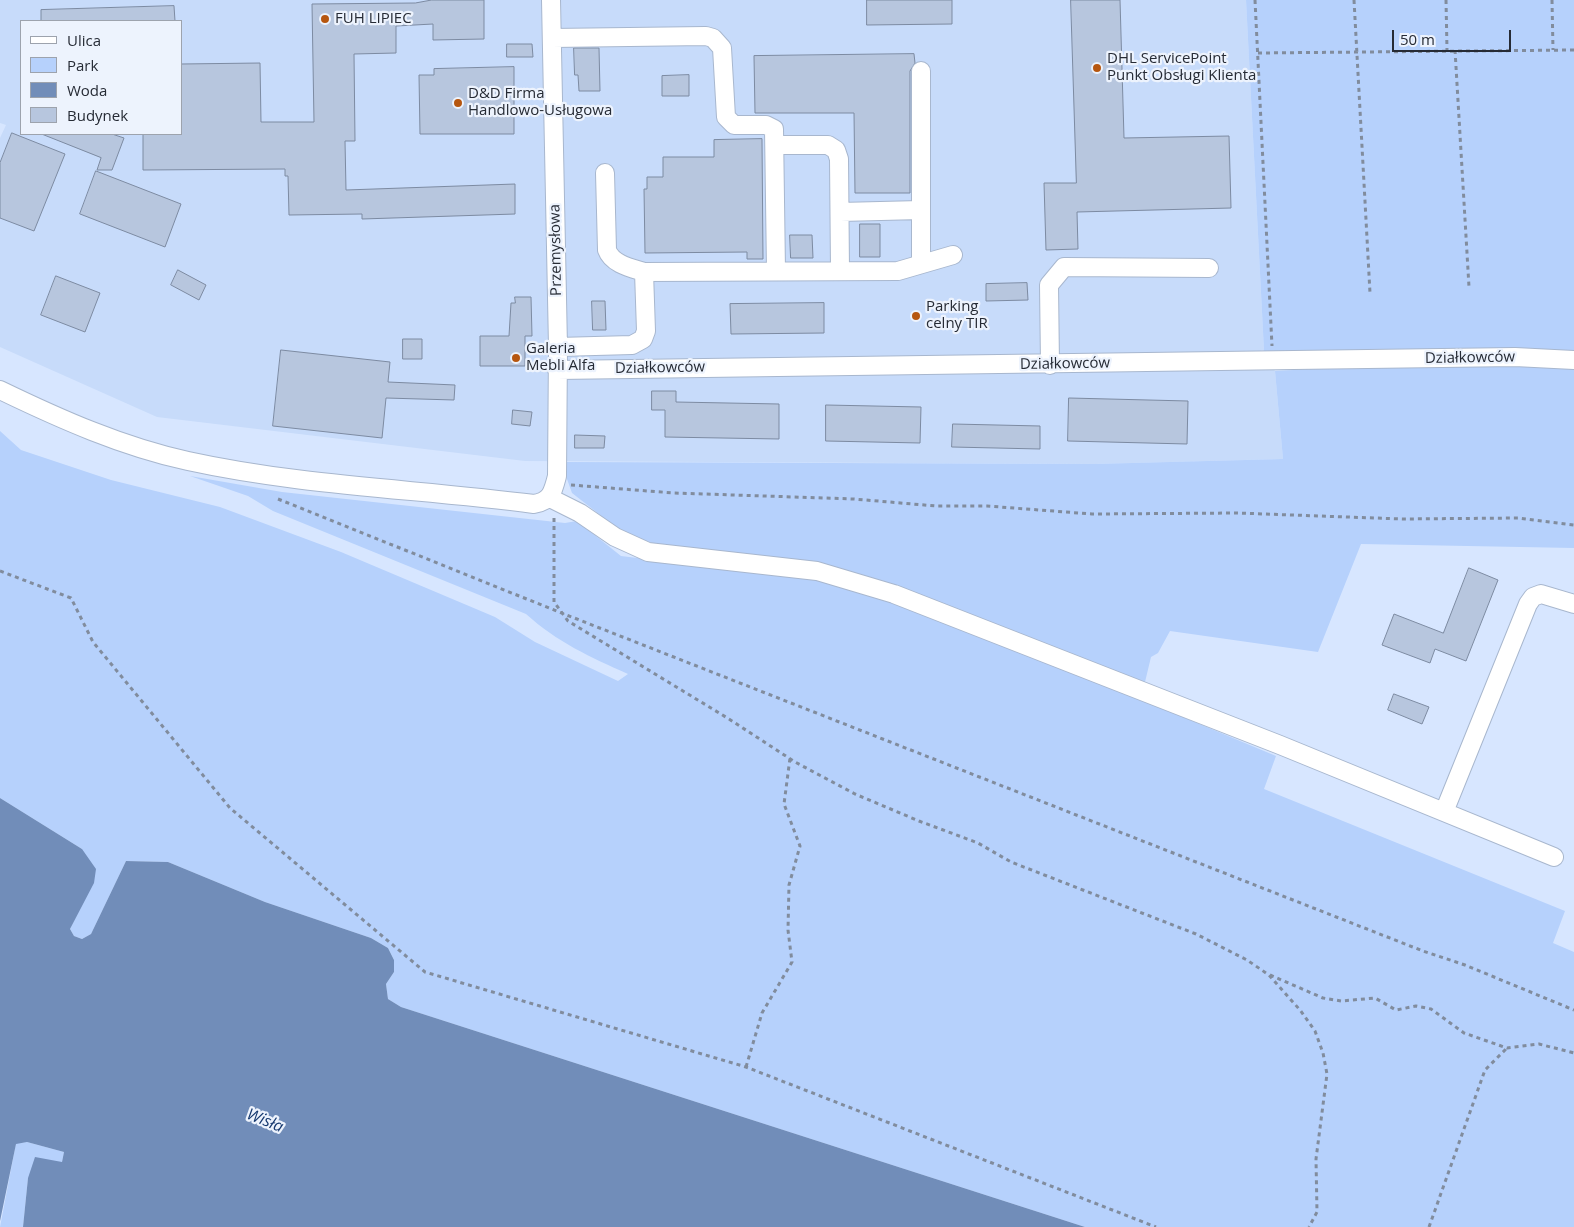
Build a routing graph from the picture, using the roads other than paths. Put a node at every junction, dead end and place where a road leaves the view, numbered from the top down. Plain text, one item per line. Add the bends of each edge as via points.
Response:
1 (551, 0) edge
2 (552, 38) junction
3 (921, 71) dead end
4 (775, 145) junction
5 (605, 173) dead end
6 (921, 210) junction
7 (840, 212) junction
8 (953, 254) dead end
9 (921, 264) junction
10 (1209, 268) dead end
11 (776, 271) junction
12 (840, 271) junction
13 (644, 272) junction
14 (558, 347) junction
15 (1574, 360) edge
16 (1050, 365) junction
17 (557, 370) junction
18 (0, 390) edge
19 (552, 491) junction
20 (1574, 604) edge
21 (1444, 812) junction
22 (1554, 858) dead end

1 - 2 street, Przemysłowa
2 - 4 street via 713,38 722,48 726,117 734,125 771,126
2 - 14 street, Przemysłowa
3 - 6 street
4 - 7 street via 828,145 836,150
4 - 11 street
5 - 13 street via 609,256
6 - 7 street
6 - 9 street
7 - 12 street
8 - 9 street
9 - 12 street via 898,270
10 - 16 street via 1064,267 1048,285
11 - 12 street
11 - 13 street
13 - 14 street via 646,331 642,339 632,345
14 - 17 street, Przemysłowa
15 - 16 street, Działkowców via 1515,357
16 - 17 street, Działkowców
17 - 19 street, Przemysłowa via 557,476
18 - 19 street via 102,435 187,461 359,487 534,504 543,502
19 - 21 street via 572,509 615,537 648,552 817,571 894,594
20 - 21 street via 1541,594 1528,604
21 - 22 street

